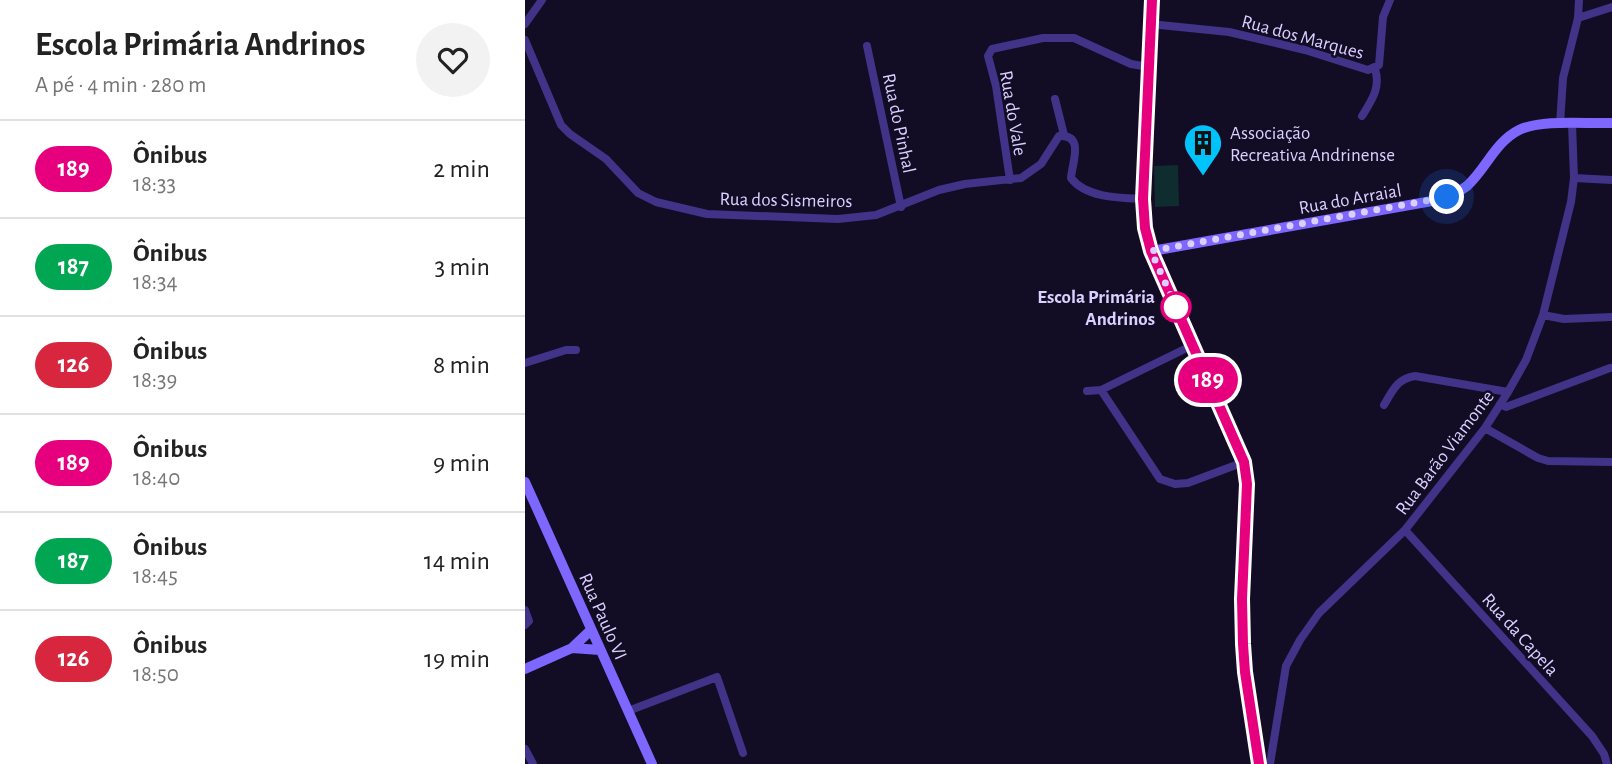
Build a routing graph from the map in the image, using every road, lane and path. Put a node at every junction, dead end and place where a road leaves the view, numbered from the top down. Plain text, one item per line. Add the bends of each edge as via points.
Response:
1 (542, 0) edge
2 (1152, 0) edge
3 (1390, 0) edge
4 (1579, 0) edge
5 (1612, 7) edge
6 (1578, 18) junction
7 (525, 24) edge
8 (1150, 24) junction
9 (525, 40) edge
10 (867, 46) dead end
11 (1149, 66) junction
12 (1375, 69) junction
13 (1055, 99) dead end
14 (1362, 116) dead end
15 (1612, 123) edge
16 (1560, 124) junction
17 (1572, 124) junction
18 (1064, 135) junction
19 (1574, 178) junction
20 (1010, 180) junction
21 (1612, 180) edge
22 (1143, 199) junction
23 (901, 207) junction
24 (1151, 251) junction
25 (1543, 315) junction
26 (1612, 317) edge
27 (1193, 345) junction
28 (576, 350) dead end
29 (525, 363) edge
30 (1610, 368) dead end
31 (1101, 390) junction
32 (1087, 391) dead end
33 (1508, 393) junction
34 (1500, 404) junction
35 (1384, 405) dead end
36 (1485, 428) junction
37 (1612, 461) edge
38 (1244, 462) junction
39 (525, 482) edge
40 (1405, 530) junction
41 (525, 610) edge
42 (525, 625) edge
43 (591, 630) junction
44 (572, 648) junction
45 (600, 650) junction
46 (525, 669) edge
47 (628, 711) junction
48 (525, 749) edge
49 (743, 753) dead end
50 (1608, 760) edge
51 (533, 764) edge
52 (652, 764) edge
53 (1259, 764) edge
54 (1270, 764) edge

1 - 7 street
2 - 8 main road
3 - 12 street, Rua dos Marques
4 - 6 street
5 - 6 street
6 - 16 street via 1563,78
8 - 11 main road
8 - 12 street, Rua dos Marques via 1229,32
9 - 23 street, Rua dos Sismeiros via 561,125 606,159 638,193 656,202 707,214 838,219
10 - 23 street, Rua do Pinhal
11 - 20 street, Rua do Vale via 1131,64 1074,37 992,49 988,56
11 - 22 main road
12 - 14 street via 1377,88
13 - 18 street
15 - 17 main road, Rua do Arraial
16 - 17 main road, Rua do Arraial
16 - 24 main road, Rua do Arraial via 1518,130 1469,184 1447,197
17 - 19 street, Rua Barão Viamonte
18 - 20 street, Rua dos Sismeiros via 1041,164
18 - 22 street via 1076,144 1072,178 1076,184 1117,198
19 - 21 street
19 - 25 street, Rua Barão Viamonte
20 - 23 street, Rua dos Sismeiros via 939,190
22 - 24 main road
24 - 27 main road
25 - 26 street
25 - 33 street, Rua Barão Viamonte
27 - 31 street
27 - 38 main road
28 - 29 street
30 - 34 street via 1506,407
31 - 32 street
31 - 38 street via 1160,479 1188,483
33 - 34 street, Rua Barão Viamonte
33 - 35 street via 1415,376 1403,378
34 - 36 street, Rua Barão Viamonte
36 - 37 street via 1548,461
36 - 40 street, Rua Barão Viamonte
38 - 53 main road via 1243,644
39 - 43 main road, Rua Paulo VI
40 - 50 street, Rua da Capela via 1593,736
40 - 54 street, Rua Barão Viamonte via 1319,613 1300,640 1286,666
41 - 42 street via 529,621
43 - 44 main road
43 - 45 main road, Rua Paulo VI
44 - 45 main road
44 - 46 main road
45 - 47 main road, Rua Paulo VI
47 - 49 street via 717,677
47 - 52 main road, Rua Paulo VI
48 - 51 street

